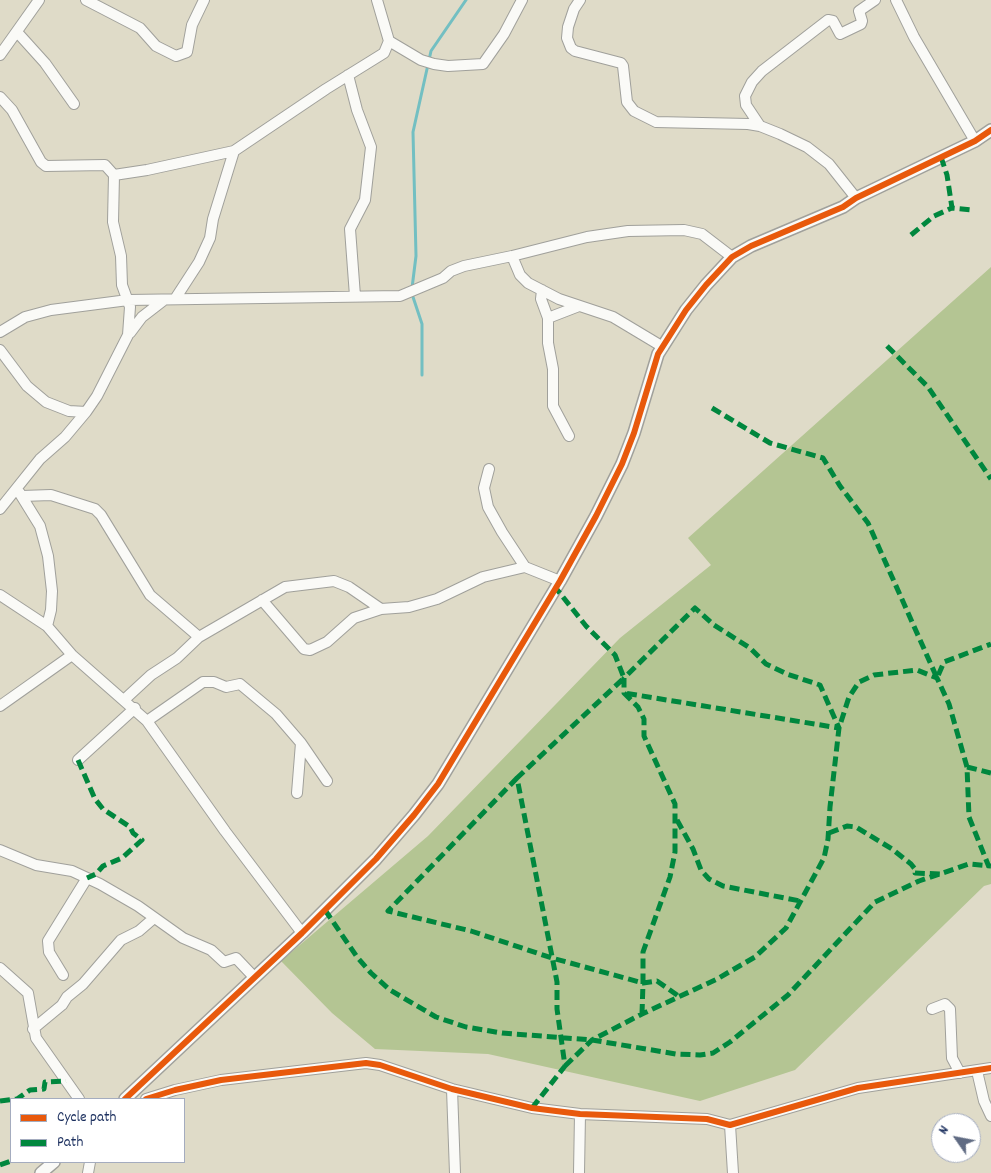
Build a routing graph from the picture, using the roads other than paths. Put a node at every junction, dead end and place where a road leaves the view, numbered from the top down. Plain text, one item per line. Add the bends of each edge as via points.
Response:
1 (39, 0) edge
2 (86, 0) edge
3 (204, 0) edge
4 (377, 0) edge
5 (522, 0) edge
6 (580, 0) edge
7 (875, 0) edge
8 (896, 0) edge
9 (17, 32) junction
10 (389, 41) junction
11 (0, 55) edge
12 (348, 75) junction
13 (0, 97) edge
14 (74, 104) dead end
15 (760, 126) junction
16 (991, 130) edge
17 (975, 141) junction
18 (234, 151) junction
19 (114, 175) junction
20 (856, 198) junction
21 (512, 256) junction
22 (732, 257) junction
23 (542, 290) junction
24 (355, 296) junction
25 (175, 299) junction
26 (128, 300) junction
27 (164, 300) junction
28 (579, 306) junction
29 (548, 318) junction
30 (0, 332) edge
31 (128, 335) junction
32 (663, 347) junction
33 (0, 350) edge
34 (86, 412) junction
35 (569, 436) dead end
36 (489, 469) dead end
37 (20, 493) junction
38 (0, 509) edge
39 (526, 566) junction
40 (560, 581) junction
41 (0, 595) edge
42 (262, 600) junction
43 (381, 609) junction
44 (47, 626) junction
45 (199, 637) junction
46 (72, 655) junction
47 (125, 699) junction
48 (0, 706) edge
49 (135, 708) junction
50 (147, 720) junction
51 (301, 743) junction
52 (78, 760) dead end
53 (327, 780) dead end
54 (297, 793) dead end
55 (0, 850) edge
56 (87, 878) junction
57 (154, 918) junction
58 (302, 933) junction
59 (0, 968) edge
60 (63, 976) dead end
61 (254, 977) junction
62 (932, 1009) dead end
63 (33, 1029) junction
64 (991, 1068) edge
65 (977, 1071) junction
66 (960, 1073) junction
67 (452, 1089) junction
68 (77, 1098) edge
69 (126, 1098) edge
70 (149, 1098) edge
71 (580, 1114) junction
72 (991, 1116) edge
73 (730, 1125) junction
74 (53, 1163) edge
75 (41, 1173) edge
76 (455, 1173) edge
77 (579, 1173) edge
78 (733, 1173) edge

1 - 9 street
2 - 3 street via 140,28 156,46 176,56 187,52 192,25
4 - 10 street
5 - 10 street via 504,34 480,65 434,64
6 - 15 street via 568,27 570,48 620,63 627,102 634,111 656,122
7 - 15 street via 859,11 861,24 840,34 833,21 828,20 762,71 745,96 746,105
8 - 17 street
9 - 11 street
9 - 14 street
10 - 12 street via 384,53
12 - 18 street
12 - 24 street via 371,147 365,200 350,229
13 - 19 street via 12,110 46,166 105,165
15 - 20 street via 807,147 829,164
16 - 17 street
17 - 20 street
18 - 19 street
18 - 25 street via 210,238
19 - 26 street via 112,222 120,256 122,285
20 - 22 street via 843,207 773,235
21 - 22 street via 587,237 628,231 684,230 710,238
21 - 23 street via 520,275
21 - 24 street via 464,266 400,296
22 - 32 street via 697,295
23 - 28 street
23 - 29 street via 542,306
24 - 25 street
25 - 27 street
26 - 27 street
26 - 30 street via 51,310 25,317
26 - 31 street via 131,324
27 - 31 street via 142,317
28 - 29 street
28 - 32 street via 613,318
29 - 35 street via 553,406
31 - 34 street
32 - 40 street via 653,367 622,464
33 - 34 street via 27,386 46,402 69,411
34 - 37 street via 40,459
36 - 39 street via 484,488 488,507
37 - 38 street
37 - 44 street via 40,526 48,556 52,601
37 - 45 street via 51,495 95,509 102,515 150,595
39 - 40 street
39 - 43 street via 483,577 456,591 409,607
40 - 58 street via 432,792 376,859
41 - 44 street
42 - 43 street via 285,587 334,581 349,587
42 - 43 street via 306,650 327,642 354,618
42 - 45 street
44 - 46 street
45 - 47 street
46 - 47 street
46 - 48 street
47 - 49 street
49 - 50 street
49 - 52 street
50 - 51 street via 204,682 226,687 240,684 276,714
50 - 58 street
51 - 53 street
51 - 54 street
55 - 56 street via 36,865 62,868
56 - 57 street
56 - 60 street via 48,941 49,952
57 - 61 street via 183,938 211,950 224,962 236,958
57 - 63 street via 121,940 62,1005
58 - 61 street
59 - 63 street via 28,993
61 - 69 street
62 - 66 street via 945,1004 950,1010 952,1058
63 - 68 street
64 - 65 street
65 - 66 street
65 - 72 street
66 - 73 street via 858,1088
67 - 70 street via 366,1063 221,1080
67 - 71 street via 532,1108
67 - 76 street
71 - 73 street via 707,1119
71 - 77 street
73 - 78 street
74 - 75 street

